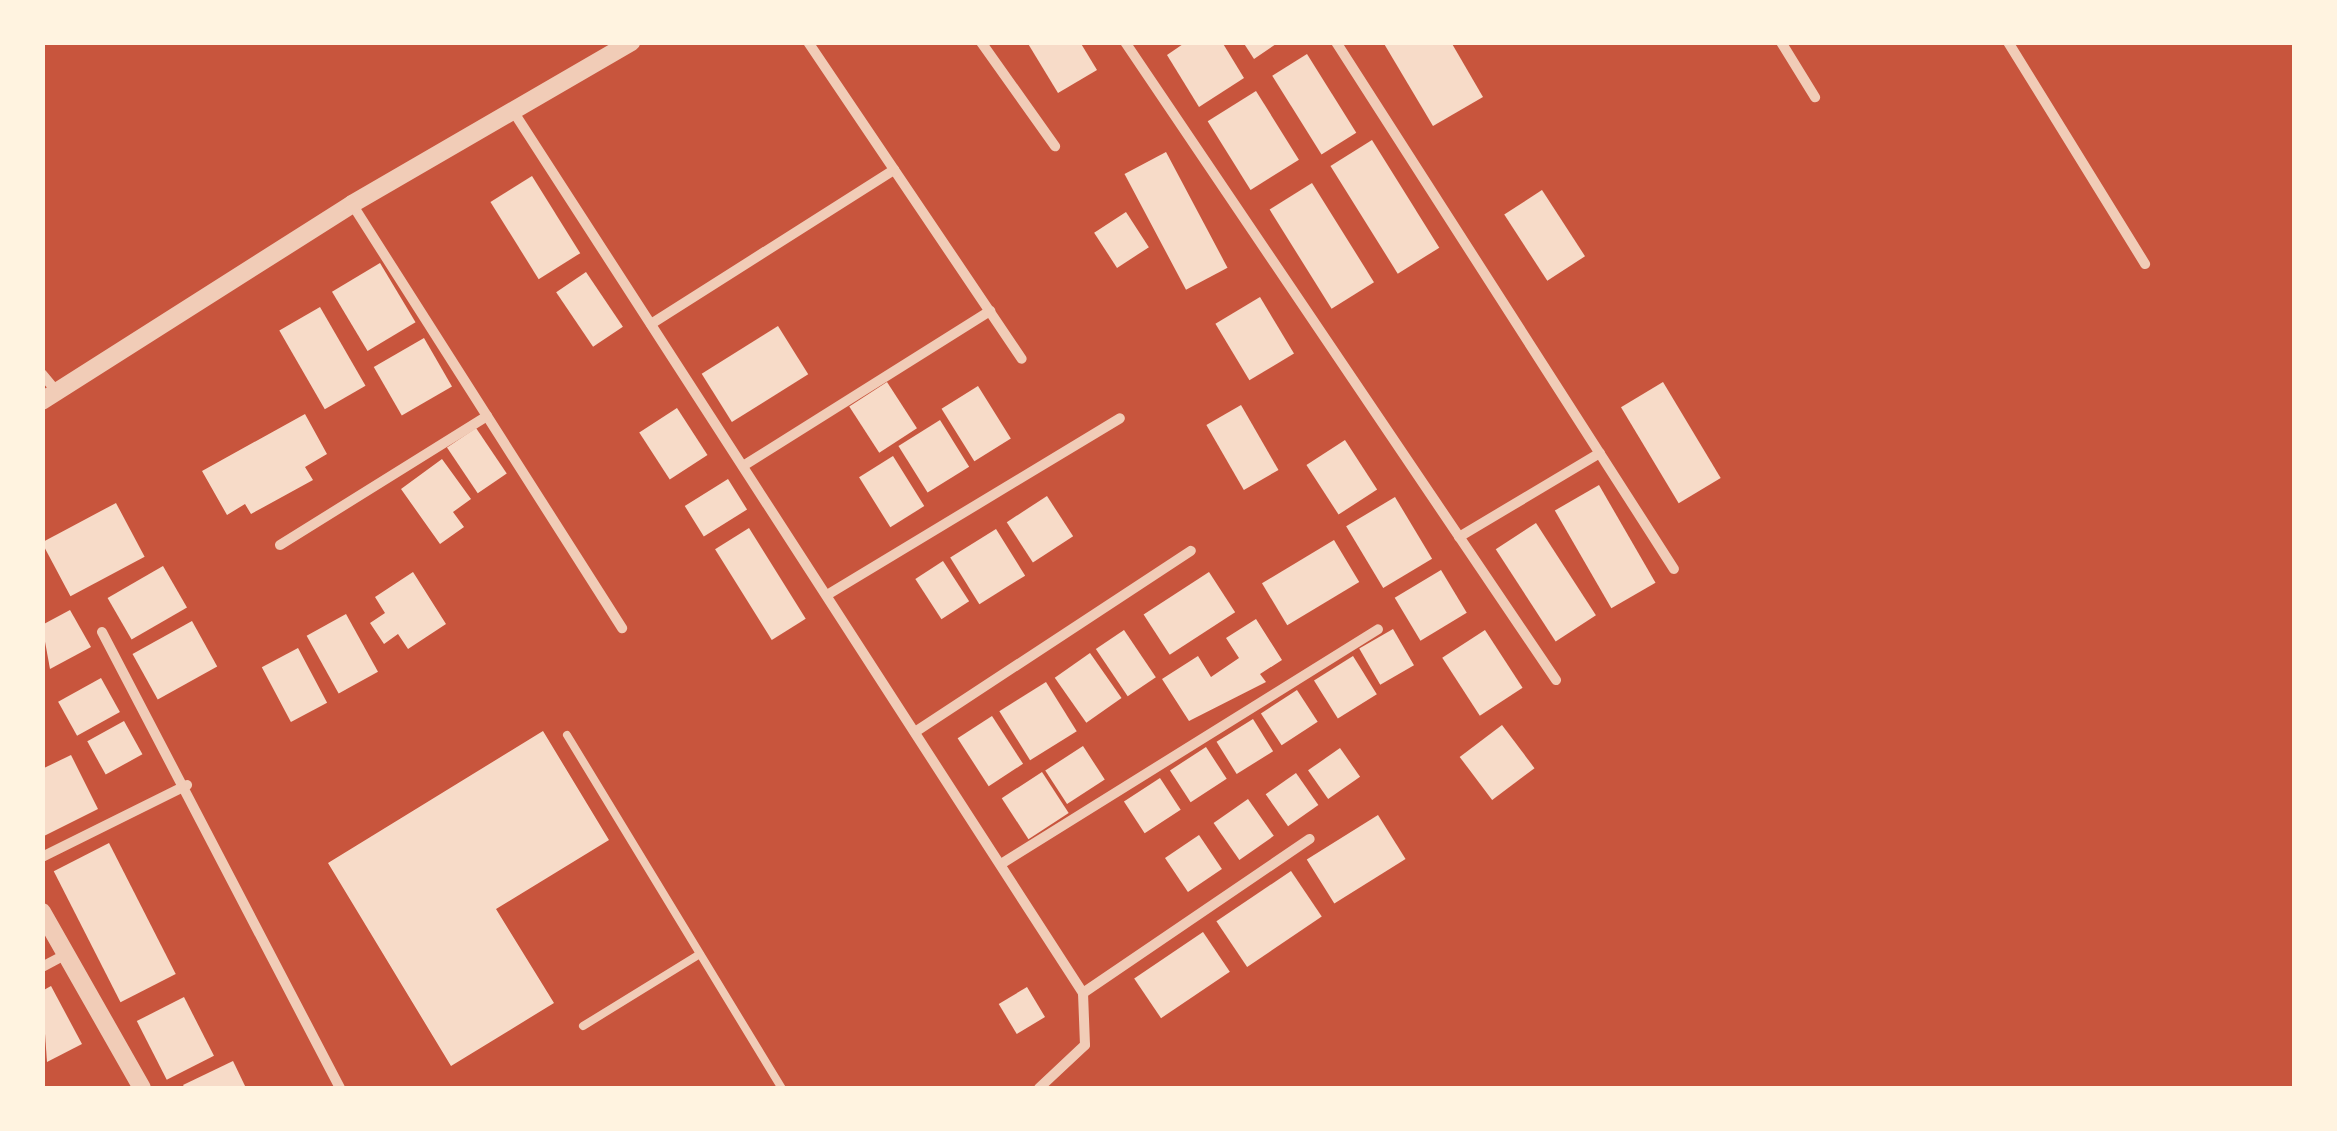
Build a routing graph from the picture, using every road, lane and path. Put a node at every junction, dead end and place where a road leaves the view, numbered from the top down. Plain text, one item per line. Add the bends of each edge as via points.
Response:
1 (632, 42) edge
2 (808, 42) edge
3 (982, 42) edge
4 (1125, 42) edge
5 (1336, 42) edge
6 (1781, 42) edge
7 (2008, 42) edge
8 (1814, 97) dead end
9 (513, 111) junction
10 (1055, 146) dead end
11 (894, 170) junction
12 (352, 204) junction
13 (2146, 264) dead end
14 (990, 311) junction
15 (651, 324) junction
16 (1022, 359) dead end
17 (42, 374) edge
18 (50, 397) edge
19 (487, 416) junction
20 (1120, 418) dead end
21 (1600, 453) junction
22 (743, 466) junction
23 (1460, 537) junction
24 (280, 545) dead end
25 (1191, 551) dead end
26 (1674, 569) dead end
27 (827, 595) junction
28 (622, 628) dead end
29 (1378, 629) dead end
30 (102, 632) dead end
31 (1556, 680) dead end
32 (915, 732) junction
33 (567, 734) dead end
34 (187, 786) junction
35 (1310, 839) dead end
36 (42, 857) edge
37 (1001, 864) junction
38 (42, 912) edge
39 (66, 954) junction
40 (700, 954) junction
41 (42, 967) edge
42 (1082, 993) junction
43 (583, 1026) dead end
44 (142, 1088) edge
45 (340, 1088) edge
46 (782, 1088) edge
47 (1039, 1088) edge

1 - 9 street
2 - 11 street
3 - 10 street
4 - 23 street
5 - 21 street
6 - 8 street
7 - 13 street
9 - 12 street
9 - 15 street
11 - 14 street
11 - 15 street
12 - 18 street
12 - 19 street
14 - 16 street
14 - 22 street
15 - 22 street
17 - 18 street
19 - 24 street
19 - 28 street
20 - 27 street
21 - 23 street
21 - 26 street
22 - 27 street
23 - 31 street
25 - 32 street
27 - 32 street
29 - 37 street
30 - 34 street
32 - 37 street
33 - 40 lane
34 - 36 street
34 - 45 street
35 - 42 street
37 - 42 street
38 - 39 street
39 - 41 street
39 - 44 street
40 - 43 lane
40 - 46 lane
42 - 47 street via 1085,1046

